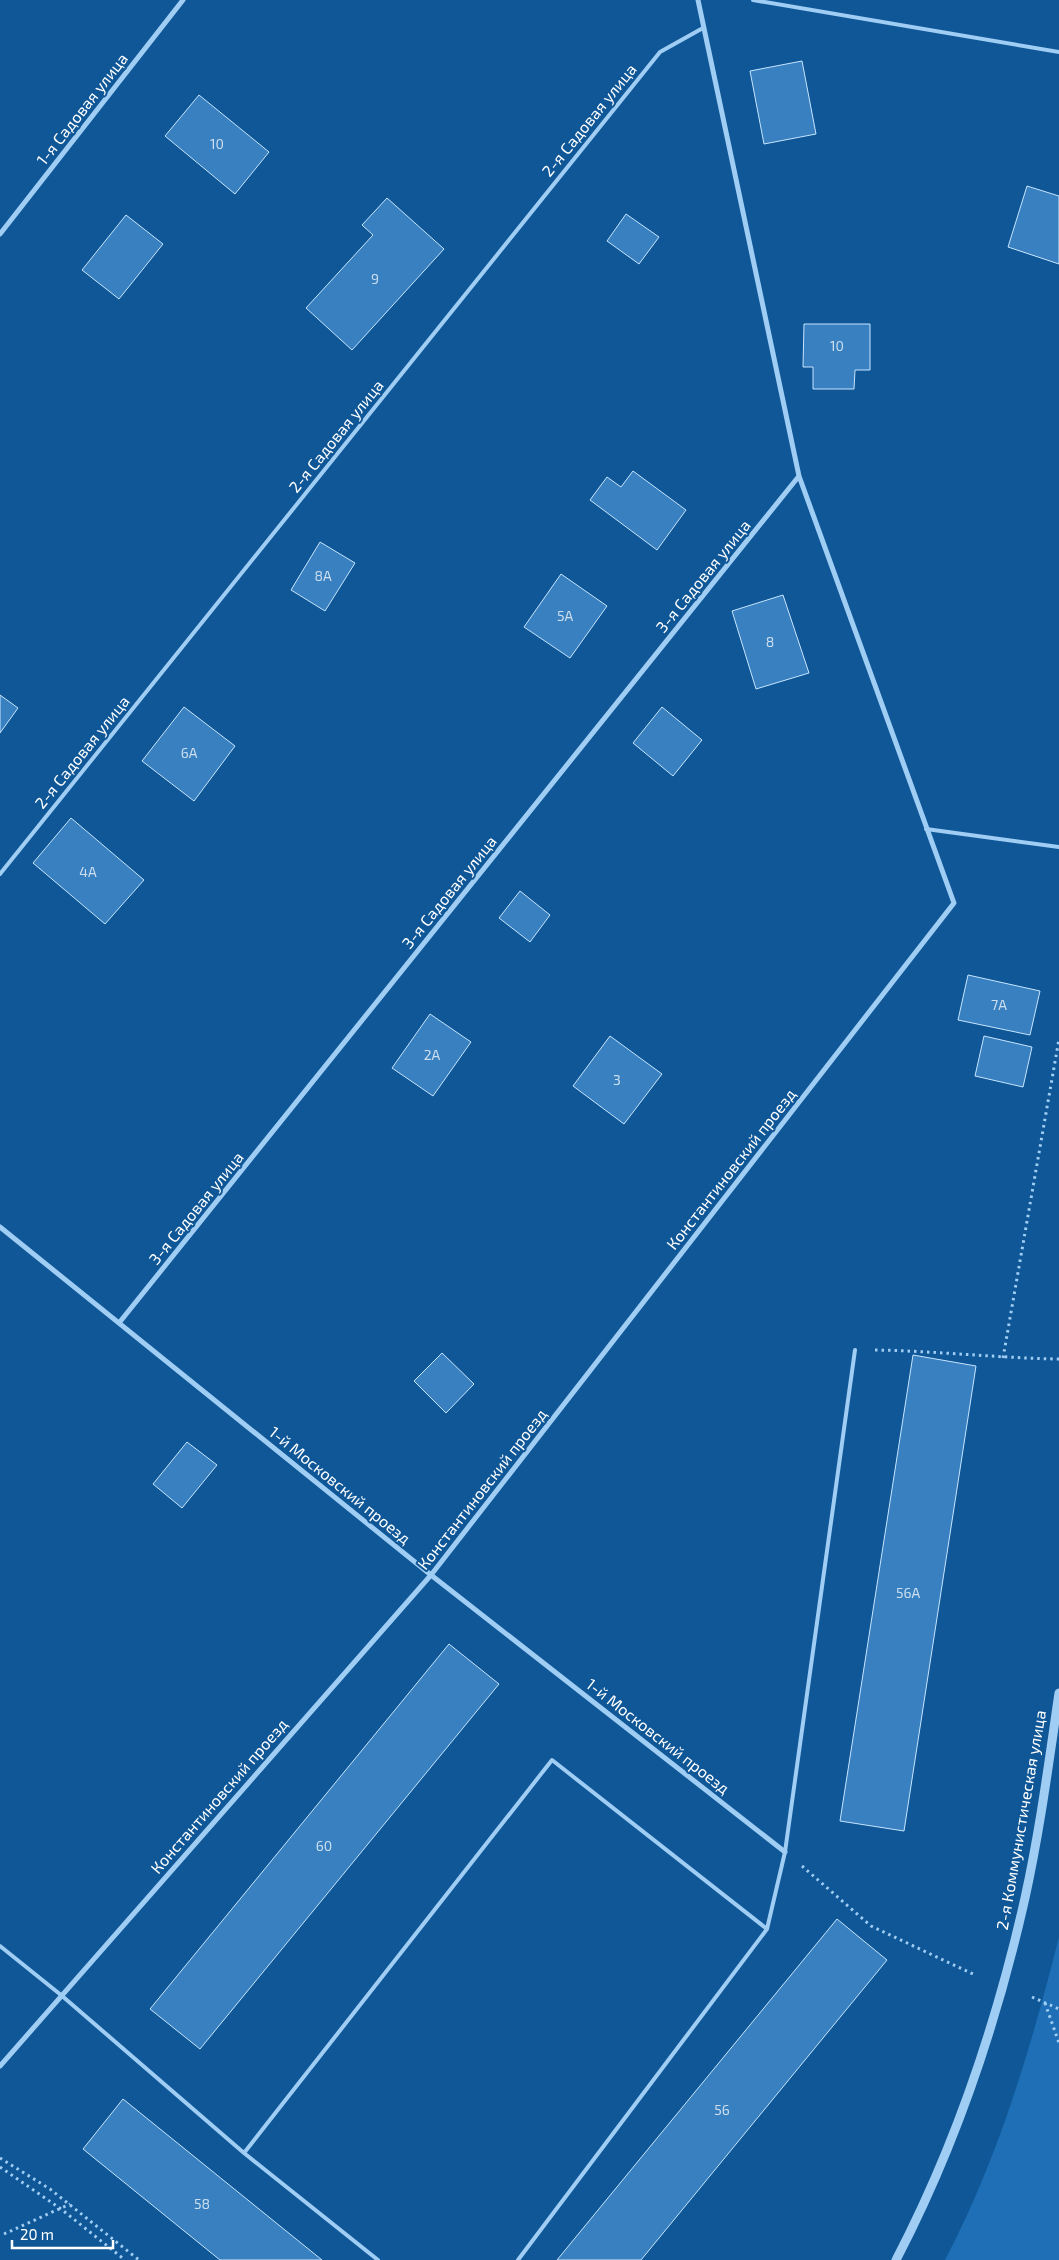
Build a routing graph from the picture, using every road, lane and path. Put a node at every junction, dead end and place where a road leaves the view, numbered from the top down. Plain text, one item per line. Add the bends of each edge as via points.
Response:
1 (183, 0) edge
2 (698, 0) edge
3 (753, 0) edge
4 (703, 28) junction
5 (1059, 52) edge
6 (0, 234) edge
7 (799, 476) junction
8 (926, 829) junction
9 (1059, 847) edge
10 (0, 874) edge
11 (1059, 1039) edge
12 (0, 1227) edge
13 (119, 1323) junction
14 (855, 1350) joint
15 (1003, 1358) junction
16 (1059, 1360) edge
17 (431, 1575) junction
18 (1059, 1693) edge
19 (785, 1852) junction
20 (767, 1929) junction
21 (0, 1946) edge
22 (976, 1975) dead end
23 (61, 1994) junction
24 (1032, 1997) dead end
25 (1045, 2003) junction
26 (1059, 2009) edge
27 (1059, 2043) edge
28 (0, 2066) edge
29 (244, 2153) junction
30 (0, 2158) edge
31 (0, 2167) edge
32 (70, 2204) junction
33 (62, 2209) junction
34 (4, 2234) dead end
35 (125, 2260) edge
36 (139, 2260) edge
37 (378, 2260) edge
38 (518, 2260) edge
39 (896, 2260) edge

1 - 6 street, 1-я Садовая улица
2 - 4 street
3 - 5 lane
4 - 7 street
4 - 10 lane, 2-я Садовая улица via 660,52
7 - 8 street
7 - 13 street, 3-я Садовая улица
8 - 9 lane
8 - 17 street, Константиновский проезд via 954,903
11 - 15 path
12 - 13 street, 1-й Московский проезд
13 - 17 street, 1-й Московский проезд
14 - 15 path via 932,1350
14 - 19 lane
15 - 16 path
17 - 19 street, 1-й Московский проезд
17 - 23 street, Константиновский проезд
18 - 39 street, 2-я Коммунистическая улица via 1034,1855 1011,1957 957,2123 926,2199
19 - 20 lane
19 - 22 path via 871,1926
20 - 29 lane via 552,1760
20 - 38 lane
21 - 23 lane
23 - 28 street, Константиновский проезд
23 - 29 lane
24 - 25 path
25 - 26 path
25 - 27 path
29 - 37 lane
30 - 32 path
31 - 33 path
32 - 33 path
32 - 36 path
33 - 34 path
33 - 35 path

